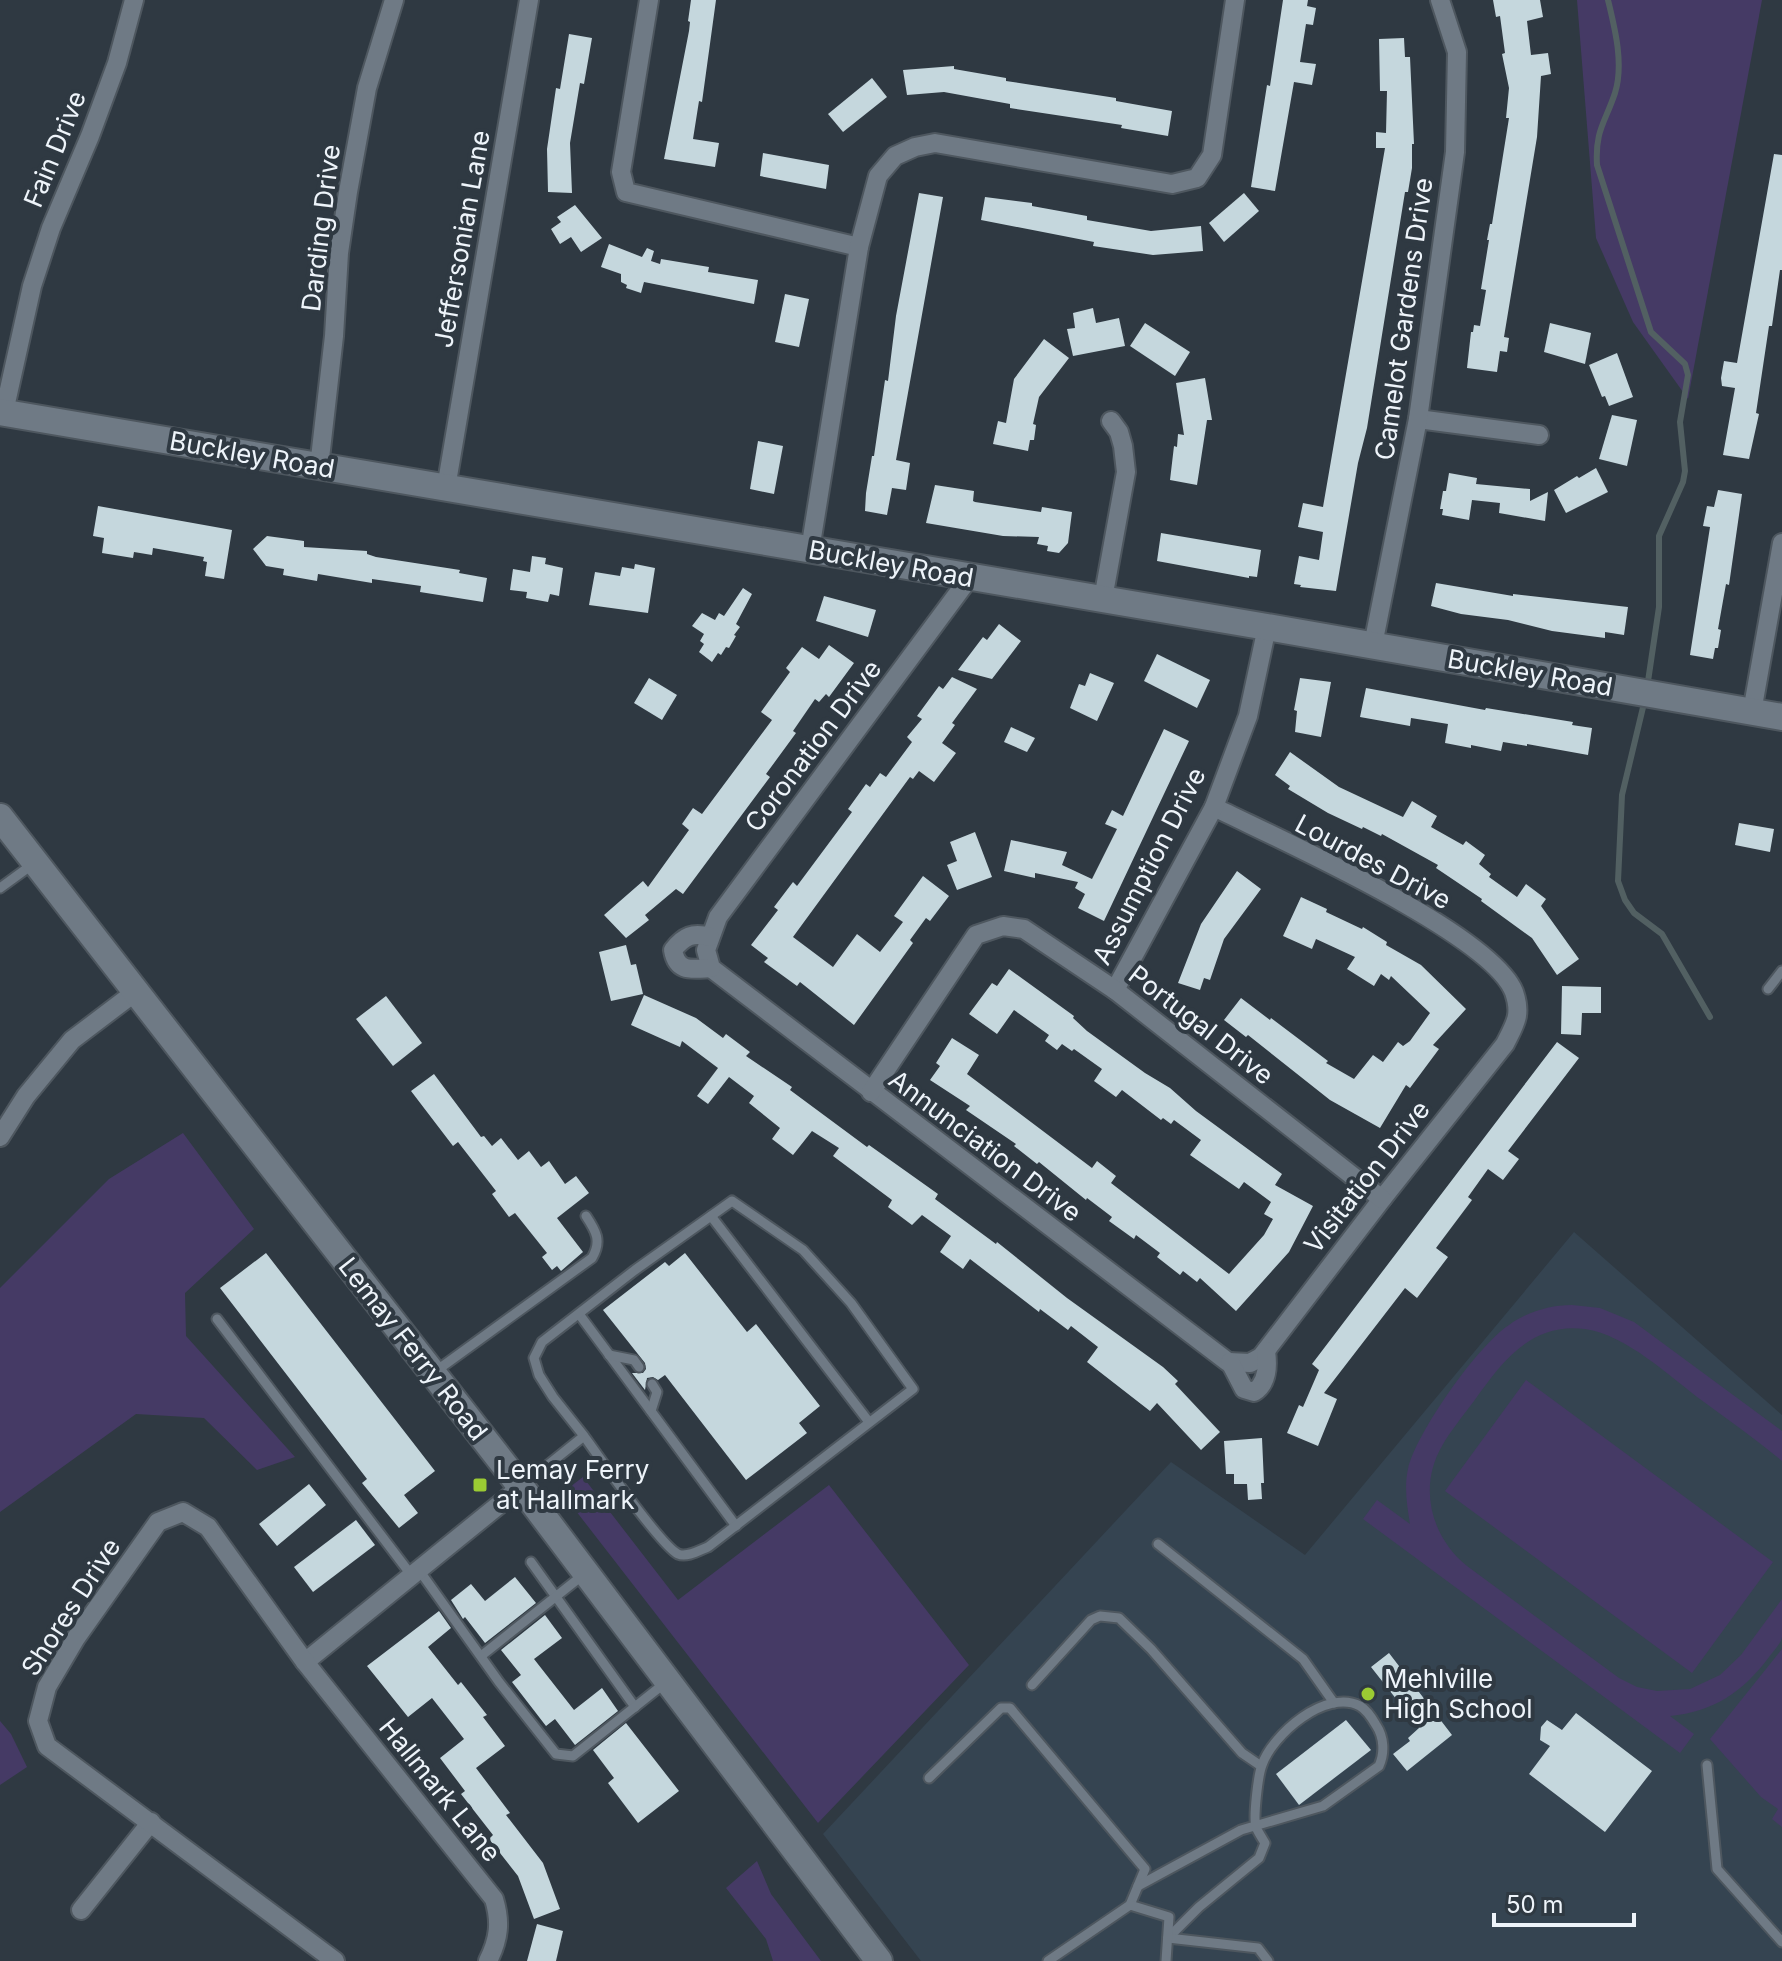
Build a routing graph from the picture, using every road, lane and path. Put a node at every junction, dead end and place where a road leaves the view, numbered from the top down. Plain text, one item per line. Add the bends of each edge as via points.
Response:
1 (134, 0) edge
2 (394, 0) edge
3 (529, 0) edge
4 (649, 0) edge
5 (1235, 0) edge
6 (1440, 0) edge
7 (859, 247) junction
8 (2, 412) edge
9 (1418, 419) junction
10 (1111, 421) dead end
11 (1539, 435) dead end
12 (319, 467) junction
13 (446, 488) junction
14 (1782, 543) edge
15 (810, 550) junction
16 (970, 577) junction
17 (1103, 599) junction
18 (1267, 627) junction
19 (1373, 645) junction
20 (1752, 712) junction
21 (1782, 717) edge
22 (1214, 807) junction
23 (0, 817) edge
24 (35, 863) junction
25 (0, 888) edge
26 (709, 952) joint
27 (1782, 971) edge
28 (1768, 989) dead end
29 (1115, 990) junction
30 (134, 993) junction
31 (1519, 1016) joint
32 (871, 1092) junction
33 (0, 1137) edge
34 (1382, 1199) junction
35 (586, 1216) dead end
36 (711, 1216) junction
37 (579, 1314) junction
38 (217, 1319) dead end
39 (1266, 1351) junction
40 (609, 1355) junction
41 (1230, 1362) junction
42 (639, 1367) dead end
43 (433, 1373) junction
44 (652, 1384) dead end
45 (651, 1411) junction
46 (869, 1422) junction
47 (584, 1436) junction
48 (521, 1487) junction
49 (736, 1526) junction
50 (208, 1527) joint
51 (1158, 1544) dead end
52 (531, 1562) dead end
53 (415, 1573) junction
54 (586, 1573) junction
55 (556, 1597) junction
56 (481, 1656) junction
57 (305, 1662) junction
58 (666, 1682) junction
59 (1032, 1685) dead end
60 (1334, 1703) junction
61 (635, 1707) junction
62 (1707, 1765) dead end
63 (1261, 1766) junction
64 (929, 1778) dead end
65 (151, 1822) junction
66 (1255, 1824) junction
67 (1138, 1886) junction
68 (1130, 1905) junction
69 (81, 1910) dead end
70 (1168, 1938) junction
71 (1782, 1942) edge
72 (335, 1961) edge
73 (488, 1961) edge
74 (879, 1961) edge
75 (1048, 1961) edge
76 (1166, 1961) edge
77 (1268, 1961) edge

1 - 8 street, Fain Drive via 111,78 51,228
2 - 12 street, Darding Drive via 367,88 348,192
3 - 13 street, Jeffersonian Lane
4 - 7 street via 621,172 626,192
5 - 7 street via 1212,155 1197,178 1172,184 935,143 915,147 895,156 878,176
6 - 9 street, Camelot Gardens Drive via 1457,52 1455,152
7 - 15 street
8 - 12 street, Buckley Road
9 - 11 street
9 - 19 street, Camelot Gardens Drive
10 - 17 street via 1123,446 1126,472
12 - 13 street, Buckley Road
13 - 15 street, Buckley Road
14 - 20 street
15 - 16 street, Buckley Road
16 - 17 street, Buckley Road
16 - 26 street, Coronation Drive via 718,917
17 - 18 street, Buckley Road
18 - 19 street, Buckley Road
18 - 22 street, Assumption Drive via 1248,716
19 - 20 street, Buckley Road
20 - 21 street, Buckley Road
22 - 29 street, Assumption Drive
22 - 31 street, Lourdes Drive via 1416,908 1496,967 1513,991
23 - 24 street, Lemay Ferry Road
24 - 25 lane
24 - 30 street, Lemay Ferry Road
26 - 32 street, Annunciation Drive
27 - 28 lane
29 - 32 street, Portugal Drive via 1024,929 1003,926 976,935
29 - 34 street, Portugal Drive
30 - 33 street via 72,1040
30 - 43 street, Lemay Ferry Road
31 - 34 street, Visitation Drive via 1505,1044
32 - 41 street, Annunciation Drive
34 - 39 street, Visitation Drive
35 - 43 lane via 598,1236 592,1258
36 - 37 lane
36 - 46 lane
36 - 46 lane via 732,1201 803,1250 851,1303 913,1389
37 - 40 lane
37 - 47 lane via 542,1342 534,1358 553,1397
38 - 53 lane
39 - 41 street, Visitation Drive via 1250,1363
39 - 41 street, Annunciation Drive via 1265,1380 1254,1392 1244,1389
40 - 42 lane via 634,1360
40 - 45 lane
43 - 48 street, Lemay Ferry Road
44 - 45 lane via 657,1392
45 - 49 lane
46 - 49 lane
47 - 48 lane
47 - 49 lane via 676,1553 684,1556 708,1547
48 - 53 street
48 - 54 street, Lemay Ferry Road
50 - 57 street, Hallmark Lane
50 - 65 street, Shores Drive via 183,1512 158,1522 76,1638 47,1687 38,1721 47,1746
51 - 60 lane via 1303,1659
52 - 55 lane
53 - 56 lane
53 - 57 street
54 - 55 lane
54 - 58 street, Lemay Ferry Road
55 - 56 lane
55 - 61 lane
56 - 61 lane via 556,1754 573,1756
57 - 73 street, Hallmark Lane via 494,1899 498,1942
58 - 61 lane
58 - 74 street, Lemay Ferry Road
59 - 63 lane via 1091,1620 1119,1618 1242,1753
60 - 63 lane via 1306,1714 1277,1739
60 - 66 lane via 1351,1703 1368,1713 1383,1739 1379,1766 1323,1806
62 - 71 lane via 1717,1869
63 - 66 lane
64 - 67 lane via 1001,1708 1010,1708 1145,1869
65 - 69 street
65 - 72 street, Shores Drive
66 - 67 lane
66 - 70 lane via 1265,1843 1259,1858
67 - 68 lane
68 - 70 lane via 1169,1917
68 - 75 lane
70 - 76 lane
70 - 77 lane via 1258,1948

